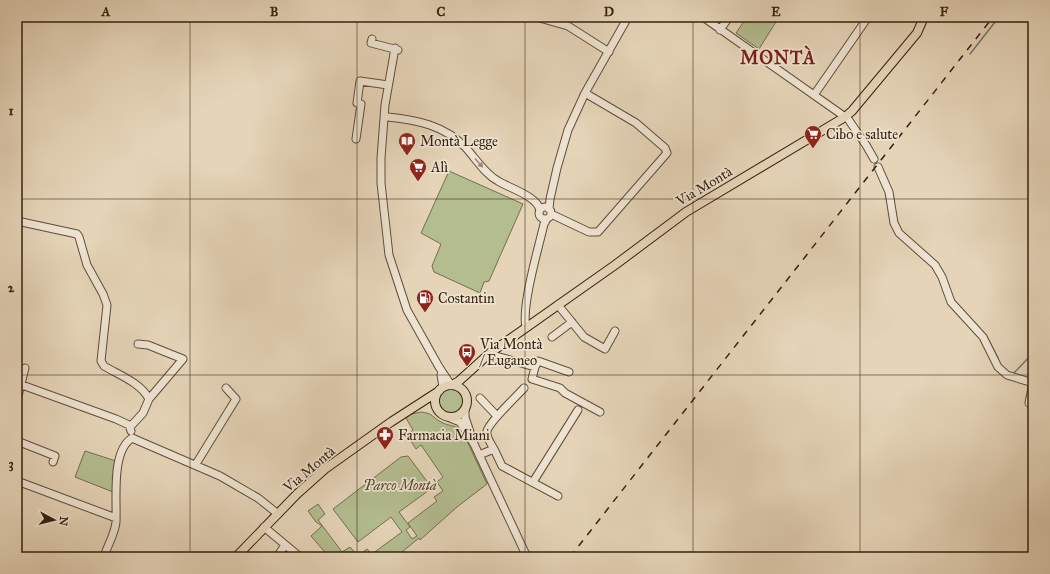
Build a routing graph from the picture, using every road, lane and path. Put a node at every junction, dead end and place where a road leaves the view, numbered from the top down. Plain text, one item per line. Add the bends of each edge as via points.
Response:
1 (536, 17) edge
2 (703, 17) edge
3 (729, 17) edge
4 (868, 17) edge
5 (924, 17) edge
6 (628, 19) edge
7 (720, 30) junction
8 (372, 39) dead end
9 (396, 49) junction
10 (609, 52) junction
11 (389, 89) junction
12 (585, 93) junction
13 (814, 95) junction
14 (385, 106) junction
15 (388, 117) junction
16 (845, 117) junction
17 (382, 134) junction
18 (356, 139) dead end
19 (874, 159) dead end
20 (878, 167) dead end
21 (383, 187) junction
22 (545, 215) junction
23 (17, 221) edge
24 (558, 305) junction
25 (572, 322) junction
26 (526, 327) junction
27 (615, 332) dead end
28 (552, 337) dead end
29 (138, 344) dead end
30 (490, 353) junction
31 (478, 363) junction
32 (535, 367) junction
33 (25, 368) dead end
34 (569, 372) dead end
35 (1033, 383) edge
36 (22, 385) junction
37 (446, 387) junction
38 (226, 388) dead end
39 (524, 388) dead end
40 (466, 394) junction
41 (480, 398) dead end
42 (149, 399) junction
43 (17, 400) edge
44 (1029, 403) dead end
45 (465, 410) junction
46 (578, 410) dead end
47 (407, 411) junction
48 (438, 411) junction
49 (600, 412) dead end
50 (498, 416) junction
51 (450, 418) junction
52 (130, 427) junction
53 (132, 438) junction
54 (17, 441) edge
55 (474, 444) junction
56 (494, 449) junction
57 (479, 455) junction
58 (53, 462) dead end
59 (196, 464) junction
60 (17, 481) edge
61 (533, 482) junction
62 (558, 496) dead end
63 (278, 514) junction
64 (116, 518) junction
65 (264, 527) junction
66 (285, 545) junction
67 (104, 557) edge
68 (236, 557) edge
69 (277, 557) edge
70 (300, 557) edge
71 (527, 557) edge

1 - 10 street via 568,26
2 - 7 street
3 - 7 street
4 - 13 street
5 - 16 main road, Via Montà via 917,33
6 - 10 street
7 - 13 street
8 - 9 street via 371,43
9 - 11 street
9 - 11 street via 398,53
10 - 12 street
11 - 14 street
11 - 15 street
11 - 18 street via 360,81 357,103 361,104
12 - 22 street via 561,150
12 - 22 street via 636,123 665,148 667,153 598,232 589,232
13 - 16 street
14 - 15 street
14 - 17 street
15 - 17 street
15 - 21 street
15 -> 22 street via 422,122 447,133 460,142 495,179 536,202
16 - 19 street via 858,132
16 - 24 main road, Via Montà via 686,212
17 - 21 street
20 - 35 street via 891,199 894,223 899,233 935,265 951,302 983,337 998,367 1007,375
21 - 37 street via 389,255 395,277 407,310 439,367
22 - 26 street via 527,302
23 - 42 street via 77,234 87,265 107,305 101,361 104,366 138,386
24 - 25 street
24 - 26 main road, Via Montà
25 - 27 street via 584,338 605,349
25 - 28 street
26 - 30 main road, Via Montà
29 - 42 street via 158,348 183,359
30 - 31 main road, Via Montà
30 - 32 street
31 - 37 main road, Via Montà via 460,382
31 - 40 main road, Via Montà via 467,382
32 - 34 street via 538,362
32 - 49 street via 532,379 560,388
33 - 36 street
35 - 44 street
36 - 43 street
36 - 52 street via 116,419
37 - 40 main road via 460,388
37 - 47 main road, Via Montà
37 - 48 main road via 435,399
38 - 59 street via 236,398
39 - 50 street
40 - 45 main road, Via Montà via 468,405
41 - 50 street
42 - 52 street via 143,413
45 - 51 main road via 460,416
45 - 55 street
46 - 61 street
47 - 48 main road, Via Montà via 425,408
47 - 63 main road, Via Montà via 325,470
48 - 51 main road, Via Montà
50 - 56 street via 487,430
51 - 55 street via 460,422
52 - 53 street
53 - 59 street
53 - 64 street via 124,444 119,459
54 - 58 street via 55,456
55 - 57 street
56 - 57 street
56 - 61 street via 502,466
57 - 71 street
59 - 63 street via 236,485
60 - 64 street
61 - 62 street
63 - 65 main road, Via Montà
64 - 67 street
65 - 66 street
65 - 68 main road, Via Montà
66 - 69 street
66 - 70 street

